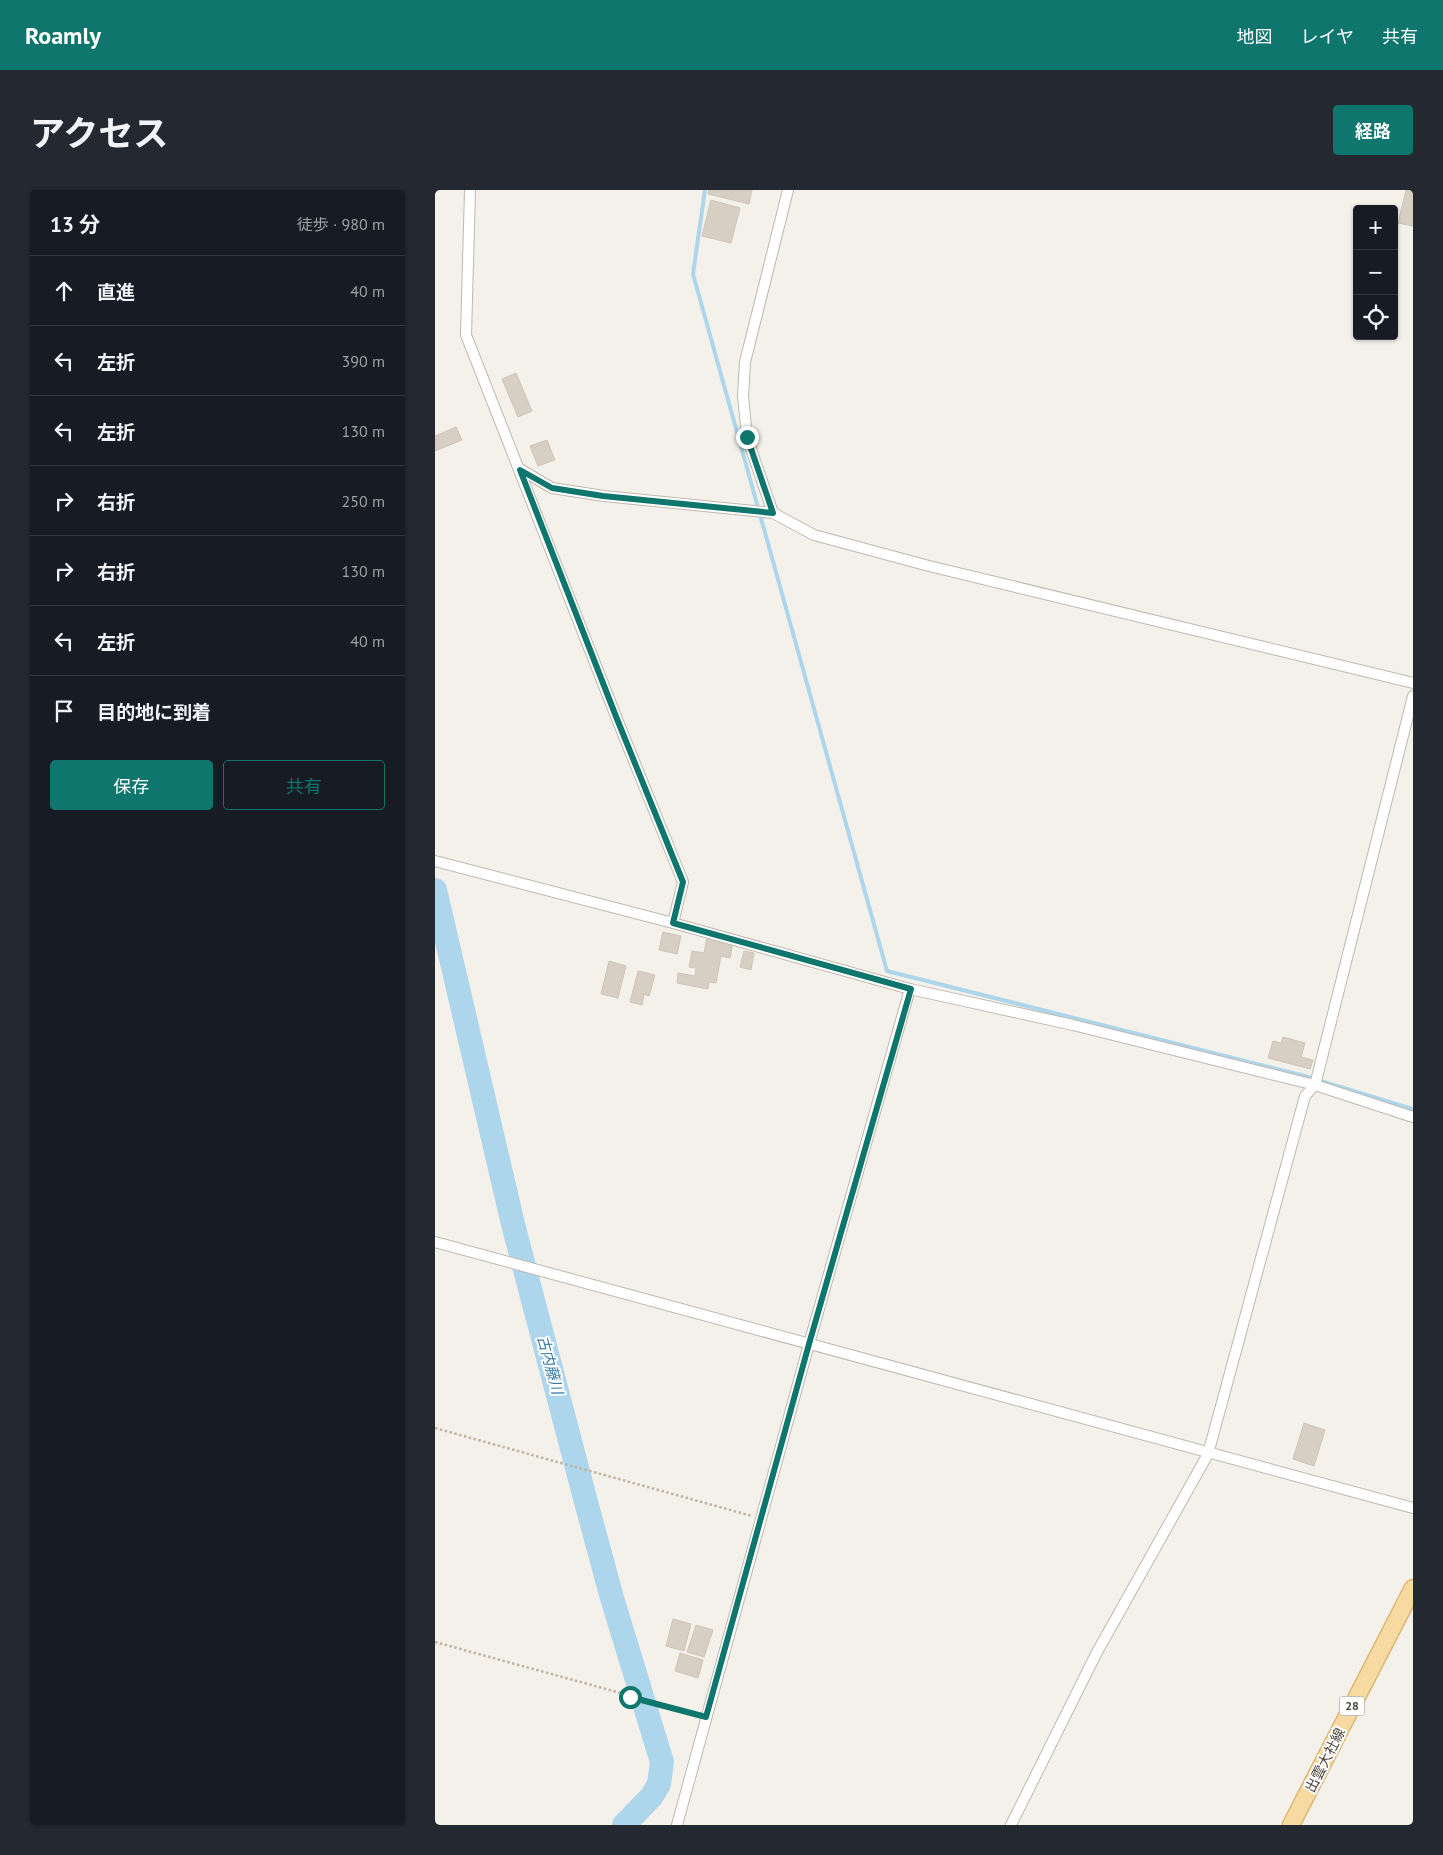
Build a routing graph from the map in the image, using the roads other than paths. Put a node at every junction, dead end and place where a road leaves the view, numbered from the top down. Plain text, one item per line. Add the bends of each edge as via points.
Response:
1 (470, 190) edge
2 (787, 190) edge
3 (520, 470) junction
4 (773, 513) junction
5 (1413, 683) edge
6 (1413, 696) edge
7 (435, 861) edge
8 (673, 923) junction
9 (911, 989) junction
10 (1315, 1085) junction
11 (1413, 1117) edge
12 (435, 1242) edge
13 (809, 1344) junction
14 (1208, 1454) junction
15 (1413, 1508) edge
16 (1413, 1588) edge
17 (677, 1825) edge
18 (1011, 1825) edge
19 (1291, 1825) edge

1 - 3 street via 466,335
2 - 4 street via 745,362 743,396 747,437
3 - 4 street via 552,488
3 - 8 street via 683,882
4 - 5 street via 814,536
6 - 10 street
7 - 8 street
8 - 9 street
9 - 10 street
9 - 13 street
10 - 11 street
10 - 14 street via 1305,1096
12 - 13 street
13 - 14 street
13 - 17 street
14 - 15 street
14 - 18 street via 1096,1654
16 - 19 main road, 出雲大社線 / 28

